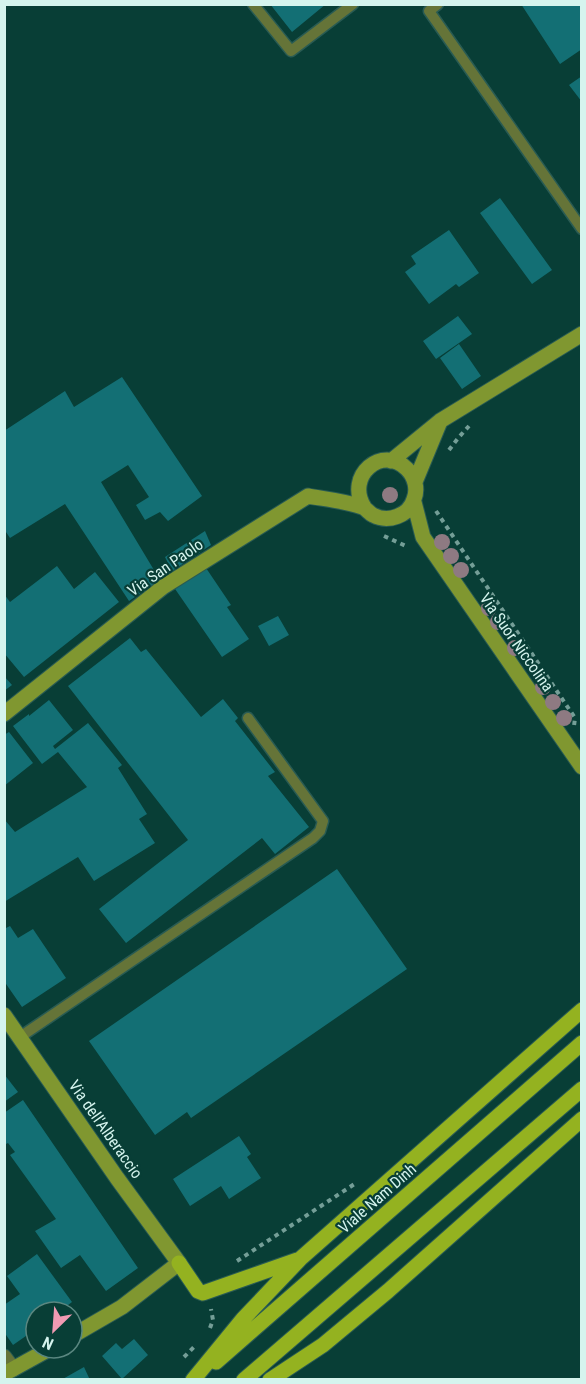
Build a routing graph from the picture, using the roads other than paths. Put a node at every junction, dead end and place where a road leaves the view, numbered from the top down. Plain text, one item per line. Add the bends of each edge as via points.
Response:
1 (253, 4) edge
2 (353, 4) edge
3 (438, 4) edge
4 (582, 229) edge
5 (582, 334) edge
6 (440, 421) junction
7 (391, 461) junction
8 (415, 482) junction
9 (414, 502) junction
10 (364, 507) junction
11 (395, 518) junction
12 (423, 537) junction
13 (4, 714) edge
14 (248, 718) dead end
15 (582, 767) edge
16 (582, 1010) edge
17 (4, 1015) edge
18 (20, 1037) junction
19 (582, 1043) edge
20 (582, 1089) edge
21 (582, 1119) edge
22 (300, 1259) junction
23 (179, 1263) junction
24 (84, 1329) edge
25 (24, 1360) edge
26 (7, 1367) edge
27 (194, 1380) edge
28 (244, 1380) edge
29 (270, 1380) edge

1 - 2 lane via 291,51
3 - 4 lane via 429,11
5 - 6 street
6 - 7 street
6 - 8 street
7 - 8 street via 411,472
7 - 10 street via 381,461 363,472 358,491
8 - 9 street
9 - 11 street
9 - 12 street, Via Suor Niccolina
10 - 11 street, Via San Paolo via 381,518
10 - 13 street, Via San Paolo via 308,496 163,586
11 - 12 street, Via Suor Niccolina
12 - 15 street, Via Suor Niccolina
14 - 18 lane via 323,821 320,831
16 - 22 main road
17 - 18 street, Via dell'Alberaccio
18 - 23 street, Via dell'Alberaccio
19 - 27 main road, Viale Nam Dinh
20 - 28 main road
21 - 29 main road via 388,1291 323,1345
22 - 23 main road via 207,1291 198,1291
22 - 27 main road via 243,1319
23 - 24 street via 122,1307
25 - 26 street

